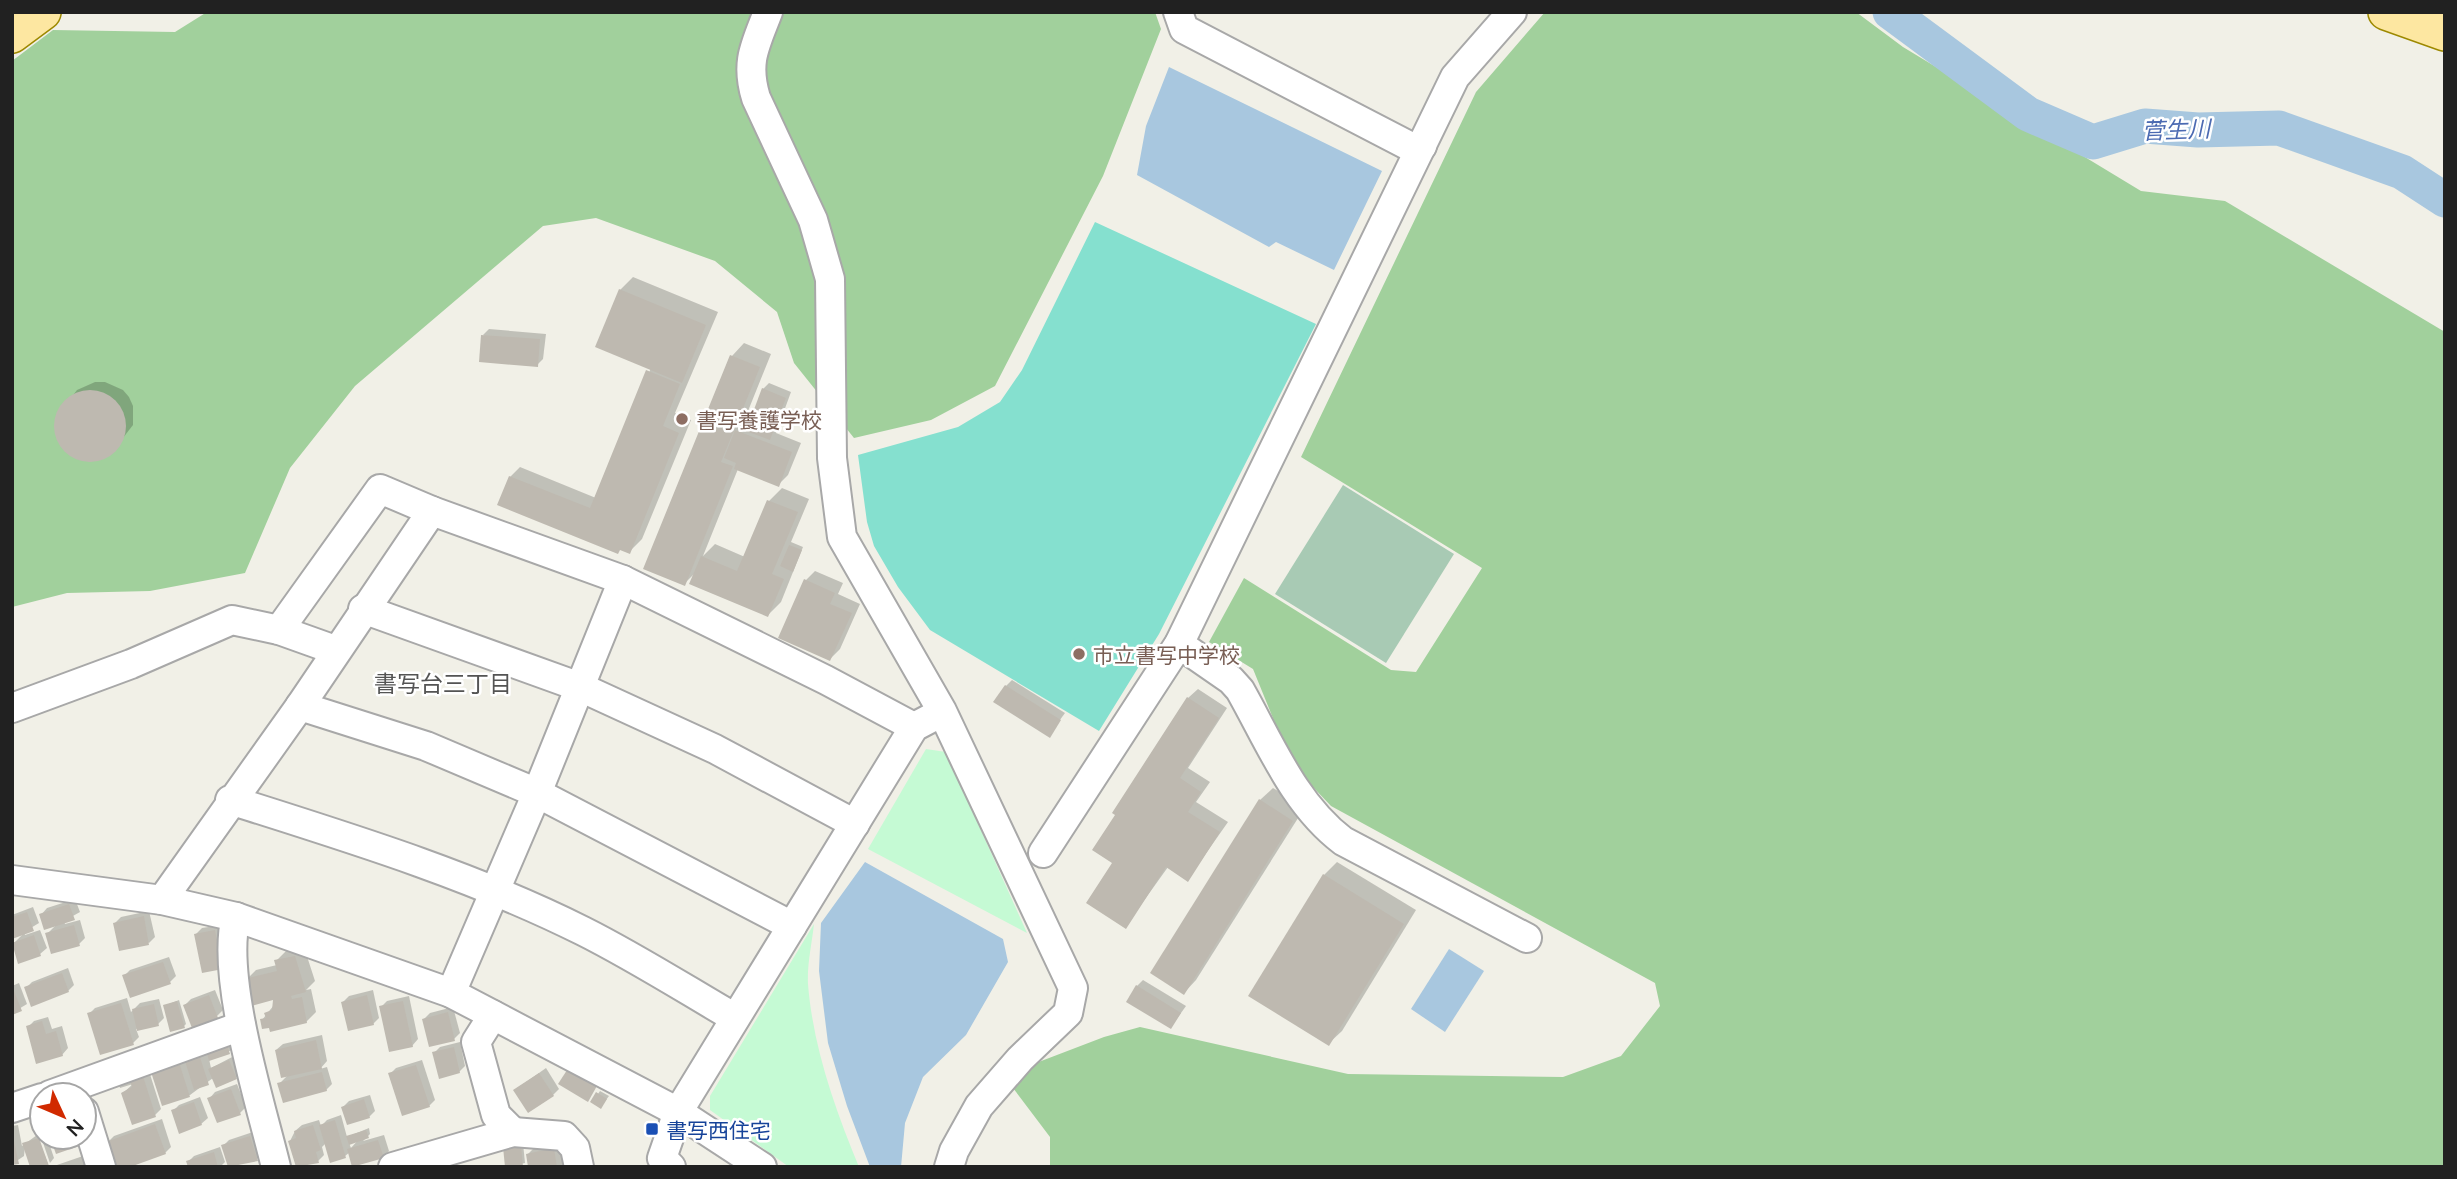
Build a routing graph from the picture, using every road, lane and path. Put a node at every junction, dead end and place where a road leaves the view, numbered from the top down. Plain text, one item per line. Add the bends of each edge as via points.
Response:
1 (43, 12) edge
2 (768, 12) edge
3 (1178, 12) edge
4 (1512, 12) edge
5 (2386, 12) edge
6 (2445, 33) edge
7 (12, 35) edge
8 (1422, 146) junction
9 (432, 510) junction
10 (623, 580) junction
11 (363, 609) junction
12 (279, 630) junction
13 (1179, 644) junction
14 (335, 650) junction
15 (580, 687) junction
16 (299, 706) junction
17 (12, 708) edge
18 (942, 711) junction
19 (914, 727) junction
20 (537, 793) junction
21 (230, 800) junction
22 (855, 824) junction
23 (1043, 853) dead end
24 (12, 880) edge
25 (495, 891) junction
26 (162, 900) junction
27 (236, 917) junction
28 (792, 926) junction
29 (1527, 938) dead end
30 (451, 993) junction
31 (493, 1015) junction
32 (735, 1018) junction
33 (241, 1026) junction
34 (98, 1086) edge
35 (678, 1112) junction
36 (513, 1132) junction
37 (476, 1155) edge
38 (752, 1163) edge
39 (276, 1167) edge
40 (393, 1167) edge
41 (579, 1167) edge
42 (671, 1167) edge
43 (949, 1167) edge

1 - 7 main road
2 - 18 street via 750,60 750,79 813,220 830,279 832,458 842,537
3 - 8 street via 1184,29 1415,149
4 - 8 street via 1455,78
5 - 6 main road
8 - 13 street
9 - 10 street
9 - 11 street
9 - 12 street via 380,488
10 - 15 street
10 - 19 street
11 - 14 street
11 - 15 street
12 - 14 street
12 - 17 street via 232,620
13 - 23 street
13 - 29 street via 1240,690 1301,800 1322,825 1343,841
14 - 16 street
15 - 20 street
15 - 22 street via 715,749
16 - 20 street via 426,746
16 - 21 street
18 - 19 street
18 - 43 street via 1073,988 1068,1013 979,1106
19 - 22 street
20 - 25 street
20 - 28 street
21 - 25 street via 378,847
21 - 26 street
22 - 28 street
24 - 26 street
25 - 30 street
25 - 32 street via 584,931
26 - 27 street
27 - 30 street
27 - 33 street via 231,934
28 - 32 street
30 - 31 street
31 - 35 street
31 - 36 street via 476,1042 496,1115
32 - 35 street
33 - 34 street
33 - 39 street
35 - 38 street
35 - 42 street via 663,1158
36 - 37 street
36 - 41 street via 564,1136 575,1147
37 - 40 street

